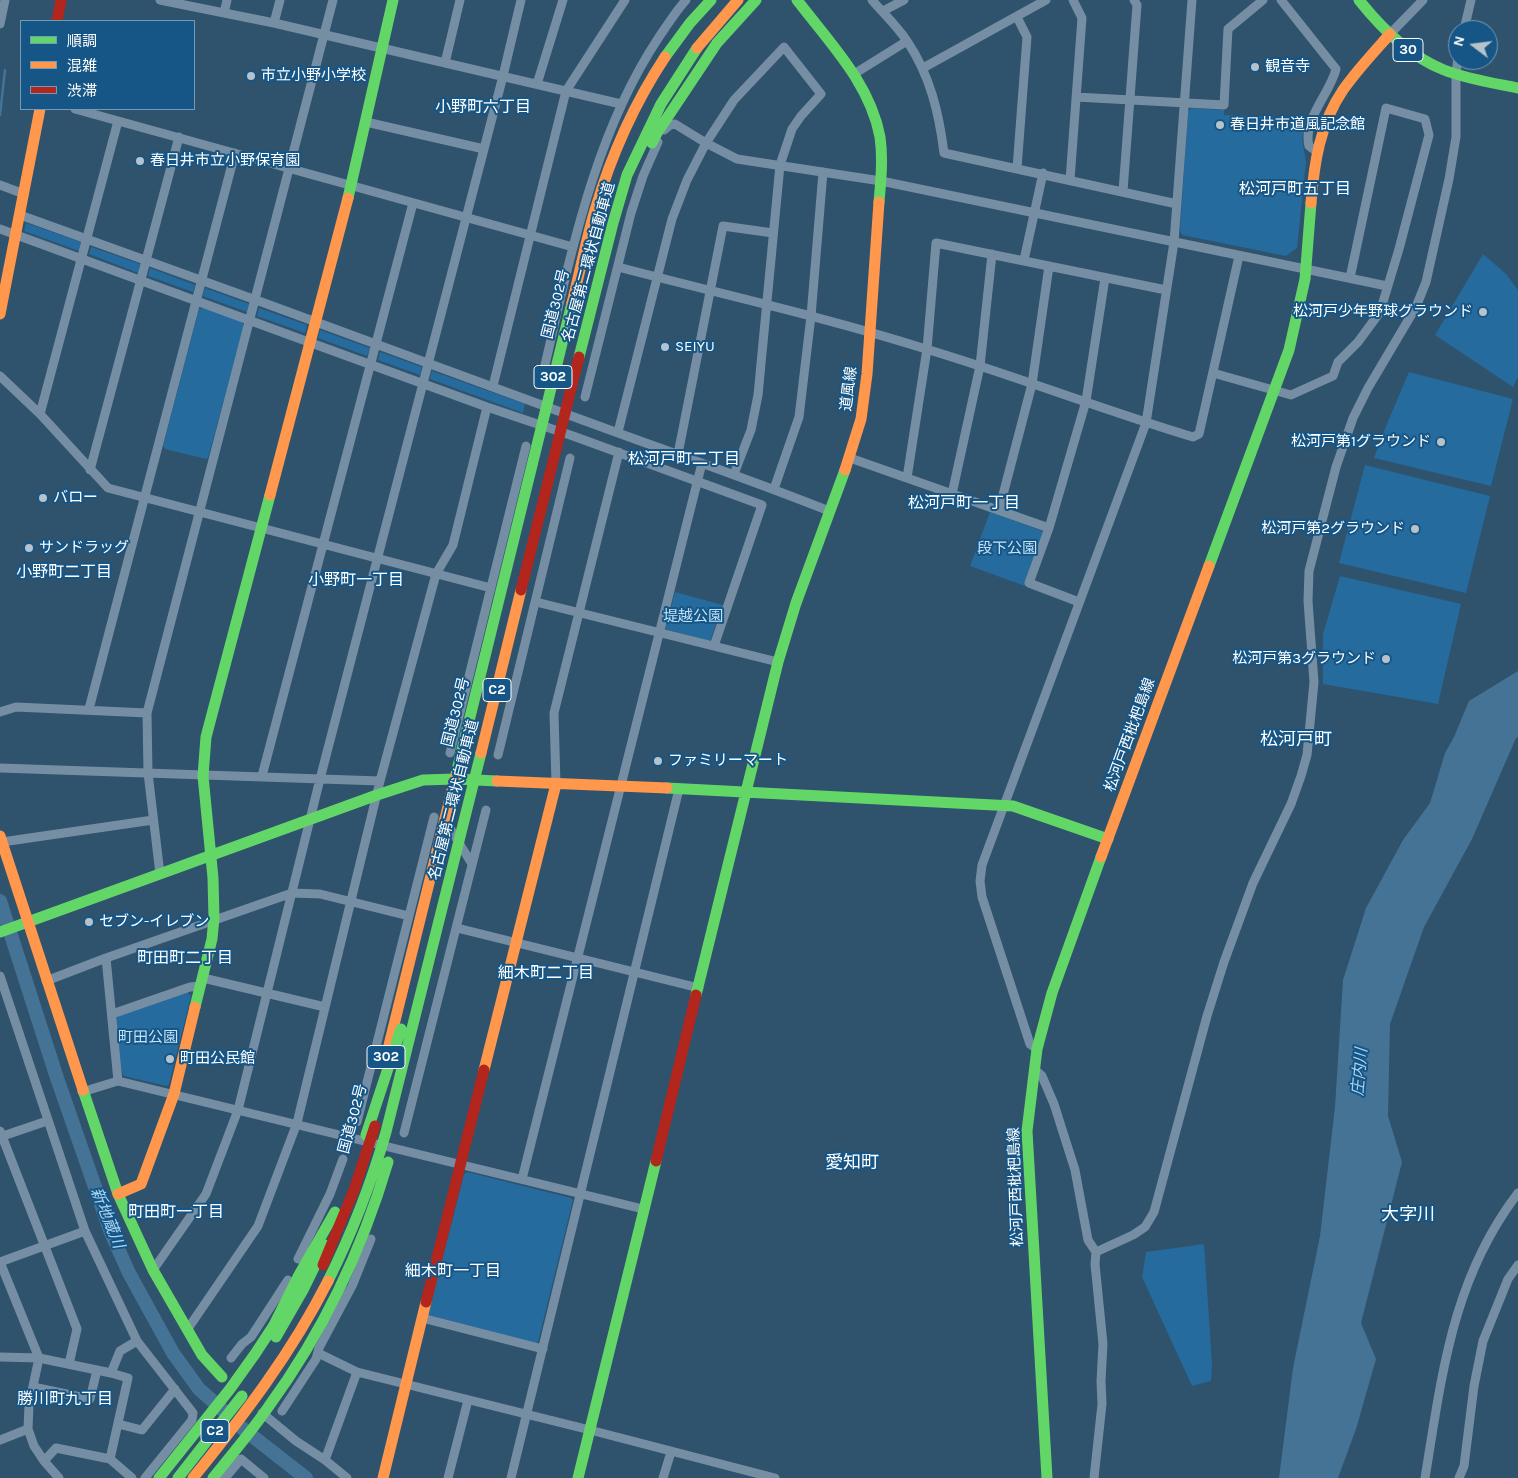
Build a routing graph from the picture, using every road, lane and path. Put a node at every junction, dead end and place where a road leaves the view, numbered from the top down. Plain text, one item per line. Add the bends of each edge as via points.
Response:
1 (5, 0) edge
2 (61, 0) edge
3 (165, 0) edge
4 (227, 0) edge
5 (280, 0) edge
6 (333, 0) edge
7 (393, 0) edge
8 (460, 0) edge
9 (521, 0) edge
10 (563, 0) edge
11 (625, 0) edge
12 (686, 0) edge
13 (711, 0) edge
14 (718, 0) edge
15 (724, 0) edge
16 (738, 0) edge
17 (756, 0) edge
18 (797, 0) edge
19 (872, 0) edge
20 (904, 0) edge
21 (1046, 0) edge
22 (1073, 0) edge
23 (1134, 0) edge
24 (1192, 0) edge
25 (1263, 0) edge
26 (1281, 0) edge
27 (1359, 0) edge
28 (1423, 0) edge
29 (1471, 0) edge
30 (679, 8) junction
31 (884, 11) junction
32 (224, 13) junction
33 (705, 14) junction
34 (1017, 17) junction
35 (57, 20) edge
36 (1466, 20) edge
37 (274, 23) junction
38 (0, 24) edge
39 (1390, 34) junction
40 (325, 35) junction
41 (907, 41) junction
42 (383, 48) junction
43 (446, 62) junction
44 (923, 68) junction
45 (1456, 70) edge
46 (854, 74) junction
47 (1456, 74) junction
48 (503, 76) junction
49 (537, 84) junction
50 (1518, 88) edge
51 (566, 91) junction
52 (1076, 97) junction
53 (1130, 100) junction
54 (1184, 103) junction
55 (621, 104) junction
56 (40, 110) edge
57 (79, 110) edge
58 (118, 121) junction
59 (366, 122) junction
60 (179, 137) junction
61 (706, 143) junction
62 (484, 149) junction
63 (1317, 152) junction
64 (235, 153) junction
65 (780, 166) junction
66 (1017, 168) junction
67 (290, 169) junction
68 (823, 172) junction
69 (1043, 173) junction
70 (1070, 180) junction
71 (881, 181) junction
72 (0, 185) edge
73 (351, 185) junction
74 (1123, 192) junction
75 (24, 194) junction
76 (413, 203) junction
77 (1177, 204) junction
78 (1035, 213) junction
79 (20, 215) junction
80 (466, 218) junction
81 (0, 229) edge
82 (773, 233) junction
83 (16, 235) junction
84 (530, 235) junction
85 (87, 238) junction
86 (1174, 242) junction
87 (573, 247) junction
88 (992, 254) junction
89 (1239, 256) junction
90 (82, 259) junction
91 (146, 260) junction
92 (1024, 260) junction
93 (1049, 266) junction
94 (618, 267) junction
95 (1306, 271) junction
96 (656, 277) junction
97 (1105, 278) junction
98 (1350, 278) junction
99 (141, 280) junction
100 (202, 280) junction
101 (1387, 286) junction
102 (711, 290) junction
103 (1166, 290) junction
104 (256, 299) junction
105 (196, 300) junction
106 (608, 305) junction
107 (766, 305) junction
108 (0, 314) edge
109 (811, 316) junction
110 (251, 321) junction
111 (316, 321) junction
112 (567, 324) junction
113 (870, 332) junction
114 (310, 343) junction
115 (376, 343) junction
116 (583, 346) junction
117 (927, 349) junction
118 (428, 362) junction
119 (371, 364) junction
120 (980, 366) junction
121 (1213, 373) junction
122 (0, 376) edge
123 (541, 382) dead end
124 (422, 383) junction
125 (1032, 384) junction
126 (493, 386) junction
127 (1274, 390) junction
128 (585, 397) dead end
129 (1086, 401) junction
130 (546, 406) junction
131 (488, 407) junction
132 (40, 414) junction
133 (1146, 423) junction
134 (542, 426) junction
135 (618, 432) junction
136 (526, 446) dead end
137 (619, 452) junction
138 (678, 454) junction
139 (570, 458) dead end
140 (850, 458) junction
141 (702, 463) junction
142 (90, 470) junction
143 (530, 473) junction
144 (734, 474) junction
145 (907, 478) junction
146 (697, 481) junction
147 (774, 489) junction
148 (952, 494) junction
149 (144, 498) junction
150 (521, 510) junction
151 (829, 510) junction
152 (999, 510) junction
153 (200, 512) junction
154 (508, 516) junction
155 (555, 521) junction
156 (260, 527) junction
157 (1049, 528) junction
158 (324, 544) junction
159 (378, 558) junction
160 (436, 574) junction
161 (491, 588) junction
162 (536, 602) junction
163 (1079, 602) junction
164 (580, 613) junction
165 (658, 632) junction
166 (714, 646) junction
167 (778, 662) junction
168 (517, 679) junction
169 (474, 702) junction
170 (89, 709) junction
171 (0, 712) edge
172 (148, 713) junction
173 (459, 714) junction
174 (467, 731) junction
175 (450, 753) dead end
176 (498, 755) dead end
177 (0, 768) edge
178 (148, 773) junction
179 (203, 774) junction
180 (262, 776) junction
181 (320, 779) junction
182 (455, 779) junction
183 (380, 780) junction
184 (556, 784) junction
185 (620, 787) junction
186 (679, 790) junction
187 (747, 791) junction
188 (377, 795) junction
189 (1004, 805) junction
190 (486, 810) dead end
191 (439, 818) junction
192 (153, 820) junction
193 (310, 820) junction
194 (1, 839) edge
195 (1108, 839) junction
196 (211, 855) junction
197 (472, 864) junction
198 (434, 865) junction
199 (420, 870) junction
200 (160, 874) junction
201 (292, 893) junction
202 (351, 902) junction
203 (409, 916) junction
204 (215, 920) junction
205 (26, 922) junction
206 (457, 928) junction
207 (0, 932) edge
208 (515, 942) junction
209 (106, 958) junction
210 (577, 958) junction
211 (634, 971) junction
212 (0, 976) edge
213 (46, 981) junction
214 (202, 982) junction
215 (698, 988) junction
216 (267, 992) junction
217 (325, 1007) junction
218 (10, 1009) junction
219 (0, 1012) edge
220 (112, 1014) junction
221 (406, 1030) junction
222 (427, 1042) junction
223 (1037, 1049) junction
224 (388, 1050) junction
225 (1034, 1069) junction
226 (369, 1074) junction
227 (118, 1081) junction
228 (378, 1086) junction
229 (82, 1092) junction
230 (174, 1094) junction
231 (238, 1110) junction
232 (47, 1121) junction
233 (357, 1122) dead end
234 (297, 1123) junction
235 (404, 1133) dead end
236 (1, 1135) edge
237 (364, 1141) junction
238 (343, 1159) dead end
239 (460, 1164) junction
240 (392, 1170) dead end
241 (522, 1179) junction
242 (580, 1193) junction
243 (1518, 1193) edge
244 (118, 1194) junction
245 (343, 1203) junction
246 (643, 1209) junction
247 (337, 1219) junction
248 (318, 1221) junction
249 (84, 1231) junction
250 (372, 1236) junction
251 (44, 1247) junction
252 (1096, 1252) junction
253 (0, 1262) edge
254 (1518, 1264) edge
255 (153, 1270) junction
256 (288, 1279) junction
257 (342, 1306) junction
258 (422, 1318) junction
259 (286, 1320) junction
260 (187, 1330) junction
261 (137, 1341) junction
262 (543, 1349) junction
263 (273, 1352) dead end
264 (318, 1353) junction
265 (0, 1357) edge
266 (39, 1358) junction
267 (231, 1358) dead end
268 (69, 1364) junction
269 (262, 1368) dead end
270 (97, 1370) junction
271 (357, 1372) junction
272 (111, 1373) junction
273 (222, 1377) joint
274 (407, 1384) junction
275 (33, 1387) junction
276 (175, 1389) junction
277 (236, 1394) junction
278 (468, 1400) junction
279 (282, 1412) dead end
280 (526, 1414) junction
281 (118, 1424) junction
282 (211, 1425) junction
283 (28, 1429) junction
284 (590, 1430) junction
285 (0, 1440) edge
286 (190, 1452) junction
287 (671, 1452) junction
288 (161, 1458) junction
289 (110, 1459) junction
290 (325, 1460) junction
291 (44, 1461) junction
292 (59, 1478) edge
293 (132, 1478) edge
294 (145, 1478) edge
295 (159, 1478) edge
296 (170, 1478) edge
297 (178, 1478) edge
298 (193, 1478) edge
299 (198, 1478) edge
300 (213, 1478) edge
301 (225, 1478) edge
302 (264, 1478) edge
303 (347, 1478) edge
304 (383, 1478) edge
305 (448, 1478) edge
306 (511, 1478) edge
307 (578, 1478) edge
308 (663, 1478) edge
309 (775, 1478) edge
310 (1047, 1478) edge
311 (1094, 1478) edge
312 (1425, 1478) edge
313 (1459, 1478) edge

1 - 38 street
2 - 35 main road
3 - 32 street
4 - 32 street
5 - 37 street
6 - 40 street
7 - 42 main road
8 - 43 street
9 - 48 street
10 - 49 street
11 - 51 street
12 - 30 street
13 - 33 main road, 国道302号 / 302
14 - 33 main road
15 - 33 main road, 名古屋第二環状自動車道 / C2
16 - 116 main road, 名古屋第二環状自動車道 / C2, bridge via 682,68 642,140 613,223
17 - 116 main road, bridge via 717,43 657,133 620,225
18 - 46 main road, 道風線
19 - 31 street
20 - 31 street
21 - 34 street
22 - 52 street via 1082,18
23 - 53 street via 1137,5
24 - 54 street
25 - 54 street via 1228,29 1224,105
26 - 63 street via 1336,69 1309,133 1309,146
27 - 39 main road, 30
28 - 39 street
29 - 36 street
30 - 33 street
30 - 55 street via 648,54
31 - 41 street
32 - 37 street
33 - 112 main road, 国道302号 / 302 via 670,50 641,97 617,146 595,211
33 - 221 main road, 名古屋第二環状自動車道 / C2 via 649,103 632,136 615,183 577,324
34 - 44 street
34 - 66 street via 1027,37
37 - 40 street
39 - 47 main road, 30 via 1422,60
39 - 63 main road, 松河戸西枇杷島線 via 1341,93
40 - 42 street
40 - 67 street
41 - 44 street
41 - 46 street
42 - 43 street
42 - 59 main road
43 - 48 street
44 - 66 street via 938,115 944,153
45 - 47 street
46 - 71 main road, 道風線 via 875,115 880,138
47 - 50 main road, 30
47 - 252 street via 1456,137 1426,282 1416,307 1353,418 1336,467 1309,571 1314,682 1308,746 1301,776 1224,962 1154,1212 1145,1227
48 - 49 street
48 - 62 street
49 - 51 street
51 - 55 street
51 - 84 street
52 - 53 street
52 - 70 street
53 - 54 street
53 - 74 street
54 - 77 street
55 - 87 street
56 - 75 main road
57 - 58 street
58 - 60 street
58 - 85 street
59 - 62 street
59 - 73 main road
60 - 64 street
60 - 91 street
61 - 65 street via 737,159
61 - 65 street via 734,100 784,47 821,94 792,129
61 - 94 street via 675,124 664,129 643,176
61 - 96 street via 672,219
62 - 80 street
63 - 95 main road, 松河戸西枇杷島線
64 - 67 street
64 - 100 street
65 - 68 street
65 - 82 street
66 - 69 street
67 - 73 street
67 - 104 street
68 - 71 street
68 - 109 street
69 - 70 street
69 - 78 street
70 - 74 street
71 - 78 street
71 - 113 main road, 道風線
72 - 75 street
73 - 76 street
73 - 111 main road
74 - 77 street
75 - 79 main road
76 - 80 street
76 - 115 street
77 - 86 street
78 - 86 street
78 - 92 street
79 - 83 main road
79 - 85 street
80 - 84 street
80 - 118 street
81 - 83 street
82 - 102 street via 723,226
82 - 107 street
83 - 90 street
83 - 108 main road
84 - 87 street
84 - 126 street
85 - 90 street
85 - 91 street
86 - 89 street
86 - 103 street
87 - 123 street
88 - 92 street
88 - 117 street via 936,243
88 - 120 street
89 - 95 street
89 - 121 street
90 - 99 street
90 - 132 street
91 - 99 street
91 - 100 street
92 - 93 street
93 - 97 street
93 - 125 street
94 - 96 street
94 - 106 street
95 - 98 street
95 - 127 main road, 松河戸西枇杷島線 via 1289,350
96 - 102 street
96 - 135 street
97 - 103 street
97 - 129 street
98 - 101 street
98 - 101 street via 1386,108 1425,119 1429,135
99 - 105 street
99 - 142 street
100 - 104 street
100 - 105 street
101 - 127 street via 1380,312 1338,362 1333,376 1291,395
102 - 107 street
102 - 138 street
103 - 133 street
104 - 110 street
104 - 111 street
105 - 110 street
105 - 149 street
106 - 112 street
106 - 128 street
107 - 109 street
107 - 144 street via 755,414
109 - 113 street
109 - 147 street via 799,417
110 - 114 street
110 - 153 street
111 - 114 main road
111 - 115 street
112 - 130 main road, 国道302号 / 302
113 - 117 street
113 - 140 main road, 道風線 via 861,419
114 - 119 street
114 - 156 main road
115 - 118 street
115 - 119 street
116 - 221 main road, 名古屋第二環状自動車道 / C2, bridge
117 - 120 street
117 - 145 street
118 - 124 street
118 - 126 street
119 - 124 street
119 - 158 street
120 - 125 street
120 - 148 street
121 - 127 street
121 - 133 street via 1199,434 1193,437
122 - 132 street
124 - 131 street
124 - 159 street
125 - 129 street
125 - 152 street
126 - 130 street
127 - 195 main road, 松河戸西枇杷島線
129 - 133 street
129 - 157 street
130 - 134 main road, 国道302号 / 302
130 - 135 street
131 - 134 street
131 - 160 street via 453,545
132 - 142 street
133 - 163 street
134 - 137 street
134 - 143 main road, 国道302号 / 302
135 - 138 street
136 - 154 street
137 - 146 street
137 - 164 street
138 - 141 street
139 - 155 street
140 - 145 street
140 - 151 main road, 道風線
141 - 144 street
141 - 146 street
142 - 149 street via 108,488
143 - 150 main road, 国道302号 / 302
143 - 155 street
144 - 147 street
145 - 148 street
146 - 165 street
146 - 166 street via 762,505
147 - 151 street
148 - 152 street
149 - 153 street
149 - 170 street
150 - 154 street
150 - 169 main road, 国道302号 / 302
151 - 167 main road, 道風線
152 - 157 street
153 - 156 street
153 - 172 street
154 - 161 street
155 - 162 street
156 - 158 street
156 - 179 main road via 206,737
157 - 163 street via 1030,583
158 - 159 street
158 - 180 street
159 - 160 street
159 - 181 street
160 - 161 street
160 - 183 street
161 - 173 street
162 - 164 street
162 - 168 street
163 - 189 street
164 - 165 street
164 - 184 street via 554,713
165 - 166 street
165 - 185 street
166 - 167 street
167 - 187 main road, 道風線
168 - 169 street
168 - 176 street
169 - 174 main road, 国道302号 / 302
170 - 171 street via 16,707
170 - 172 street
172 - 178 street
173 - 174 street
173 - 175 street
174 - 182 main road, 国道302号 / 302
177 - 178 street
178 - 179 street
178 - 192 street
179 - 180 street
179 - 196 main road
180 - 181 street
181 - 183 street
181 - 193 street
182 - 184 main road
182 - 188 main road via 423,780
182 - 191 main road, 国道302号 / 302
183 - 188 street
184 - 185 main road
184 - 208 main road
185 - 186 main road
185 - 210 street
186 - 187 main road
186 - 211 street
187 - 189 main road
187 - 215 main road, 道風線
188 - 193 main road
188 - 202 street
189 - 195 main road
189 - 223 street via 982,865 982,897 1030,1044
190 - 197 street
191 - 197 street
191 - 198 main road, 国道302号 / 302
191 - 199 street
192 - 194 street
192 - 200 street
193 - 196 main road
193 - 201 street
194 - 205 main road
195 - 223 main road, 松河戸西枇杷島線 via 1063,959
196 - 200 main road
196 - 204 main road
197 - 206 street
198 - 199 street
198 - 224 main road, 国道302号 / 302
199 - 203 street
200 - 205 main road
201 - 202 street via 320,894
201 - 204 street
201 - 216 street
202 - 203 street
202 - 217 street
203 - 226 street
204 - 209 street
204 - 214 main road
205 - 207 main road
205 - 213 main road
206 - 208 street
206 - 222 street
208 - 210 street
208 - 239 main road
209 - 213 street
209 - 220 street
210 - 211 street
210 - 241 street
211 - 215 street
211 - 242 street
212 - 218 street
213 - 229 main road
214 - 216 street
214 - 220 street
214 - 230 main road
215 - 246 main road, 道風線
216 - 217 street
216 - 231 street
217 - 234 street
218 - 219 street
218 - 232 street
220 - 227 street
221 - 263 main road, 名古屋第二環状自動車道 / C2, bridge via 348,1206 310,1292
221 - 295 main road, bridge via 347,1185 274,1324 230,1389
221 - 298 main road, 名古屋第二環状自動車道 / C2, bridge via 381,1149 337,1264 300,1333 264,1387
221 - 300 main road, bridge via 391,1152 379,1199 357,1252 313,1340 275,1399
222 - 224 street
222 - 235 street
223 - 225 main road, 松河戸西枇杷島線
224 - 228 main road, 国道302号 / 302
225 - 252 street via 1042,1076 1056,1112 1075,1170 1088,1240
225 - 310 main road, 松河戸西枇杷島線 via 1027,1131
226 - 228 street
226 - 233 street
227 - 229 street
227 - 230 street
228 - 237 main road, 国道302号 / 302
229 - 244 main road
230 - 231 street
230 - 244 main road via 141,1184
231 - 234 street
231 - 255 street via 206,1194
232 - 236 street
232 - 249 street
234 - 237 street
234 - 260 street via 258,1226
236 - 251 street
237 - 239 street
237 - 245 main road, 国道302号 / 302
238 - 248 street
239 - 241 street
239 - 258 main road
240 - 250 street
241 - 242 street
242 - 246 street
242 - 262 street
243 - 312 street via 1486,1242 1455,1317 1441,1377
244 - 255 main road
245 - 247 main road, 国道302号 / 302
245 - 250 street
246 - 284 main road, 道風線
247 - 248 street
247 - 259 main road, 国道302号 / 302
248 - 256 street
249 - 251 street
249 - 261 street
250 - 257 street
251 - 253 street
251 - 268 street via 77,1329
252 - 311 street via 1103,1344 1102,1404
253 - 266 street
254 - 313 street via 1508,1279 1483,1341 1464,1466
255 - 260 main road
256 - 259 street via 292,1292 284,1310
256 - 267 street via 251,1337
257 - 259 street
257 - 264 street
258 - 262 street
258 - 274 main road
259 - 277 main road, 国道302号 / 302
260 - 273 main road via 202,1355
261 - 272 street via 120,1351
261 - 276 street
262 - 280 street
264 - 271 street
264 - 279 street
265 - 266 street
266 - 268 street
266 - 275 street
268 - 270 street
269 - 297 main road, C2, bridge
270 - 272 street
270 - 275 street via 90,1399
271 - 274 street
271 - 290 street
272 - 281 street via 128,1378
273 - 277 street
274 - 278 street
274 - 304 main road
275 - 283 street
276 - 281 street via 142,1430
276 - 288 street via 193,1416
277 - 282 main road, 国道302号 / 302
277 - 290 street
278 - 280 street
278 - 305 street
280 - 284 street
280 - 306 street
281 - 289 street
282 - 286 main road, 国道302号 / 302
282 - 299 main road, 国道302号 / 302
283 - 285 street
283 - 291 street
284 - 287 street
284 - 307 main road, 道風線
286 - 288 street
286 - 296 main road, 国道302号 / 302
287 - 308 street
287 - 309 street
288 - 294 street
289 - 291 street via 56,1448
289 - 293 street
290 - 303 street
291 - 292 street
301 - 302 street via 241,1459

